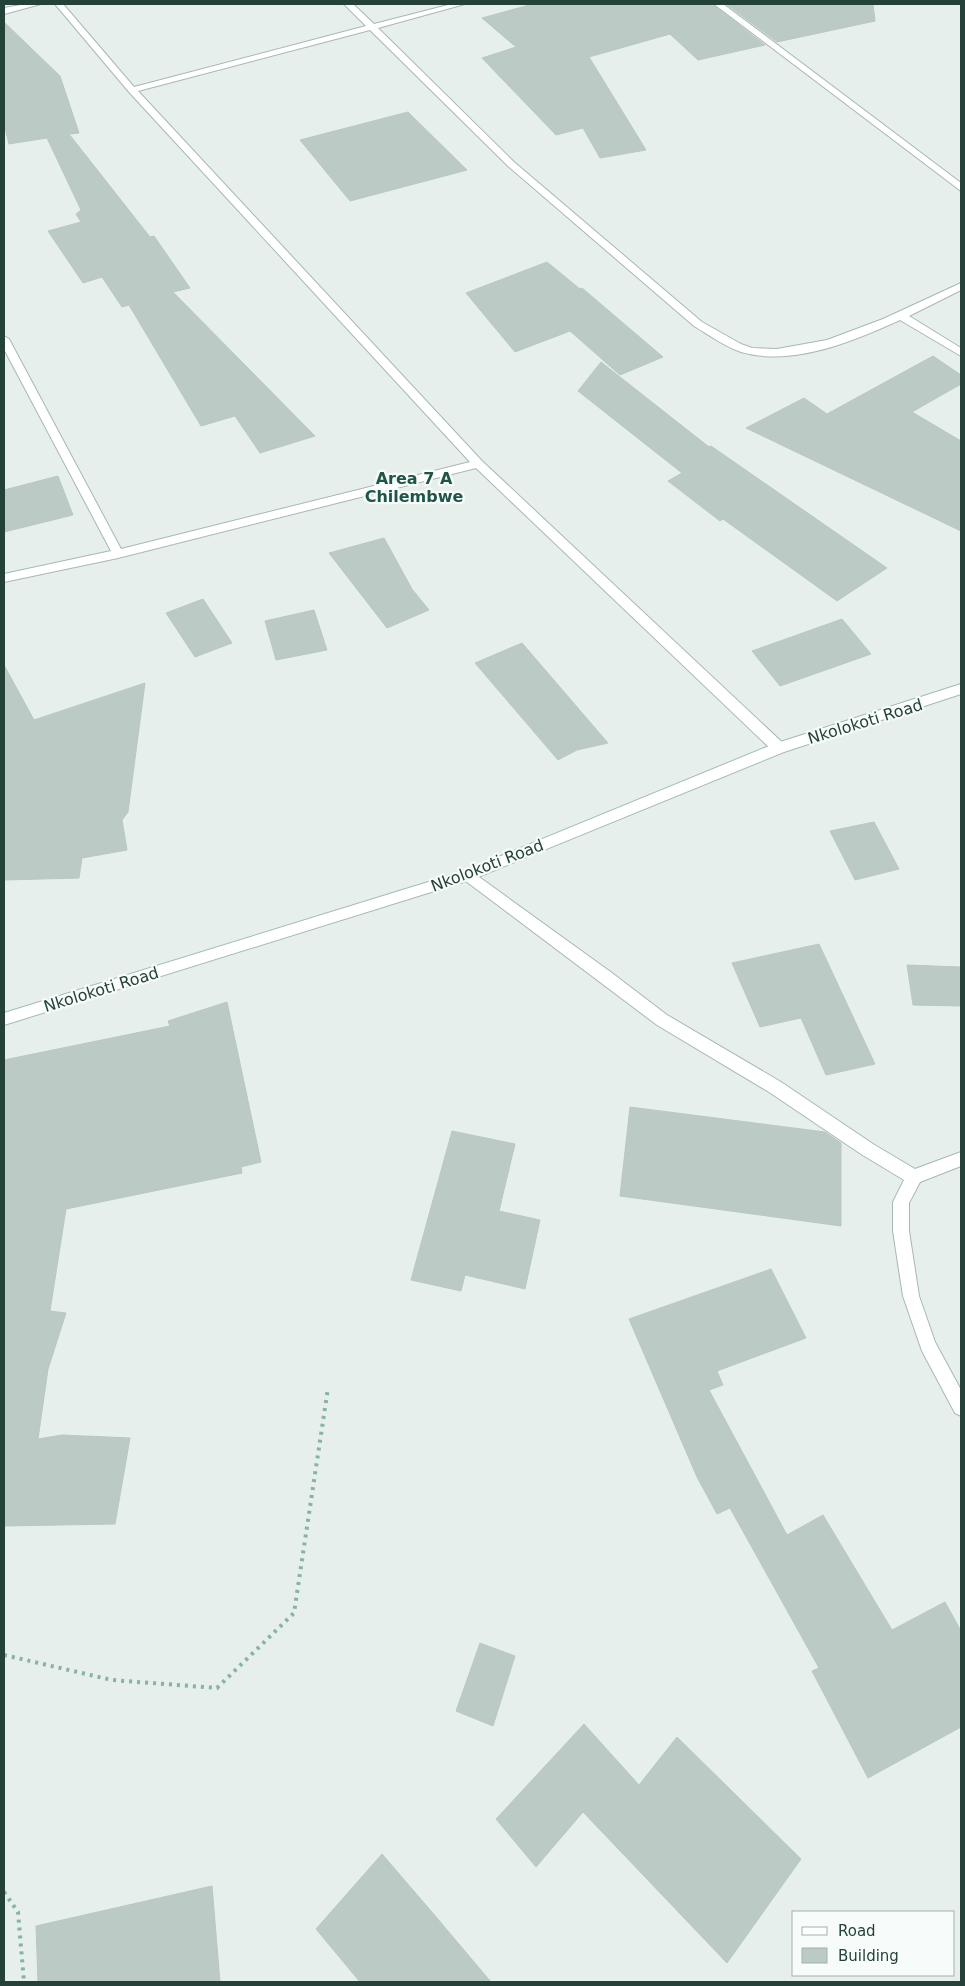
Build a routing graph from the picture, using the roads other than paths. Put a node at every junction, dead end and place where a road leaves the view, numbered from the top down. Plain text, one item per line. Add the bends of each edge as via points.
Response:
1 (37, 4) edge
2 (59, 4) edge
3 (348, 4) edge
4 (461, 4) edge
5 (718, 4) edge
6 (4, 11) edge
7 (371, 27) junction
8 (132, 90) junction
9 (961, 188) edge
10 (961, 286) edge
11 (902, 316) junction
12 (4, 339) edge
13 (961, 353) edge
14 (478, 464) junction
15 (118, 554) junction
16 (4, 578) edge
17 (961, 688) edge
18 (779, 748) junction
19 (468, 875) junction
20 (4, 1019) edge
21 (961, 1159) edge
22 (914, 1177) junction
23 (961, 1407) edge

1 - 6 street
2 - 8 street
3 - 7 street
4 - 7 street
5 - 9 street
7 - 8 street
7 - 11 street via 511,164 698,324 732,345 753,351 782,352 828,344
8 - 14 street
10 - 11 street
11 - 13 street
12 - 15 street
14 - 15 street
14 - 18 street
15 - 16 street
17 - 18 street, Nkolokoti Road
18 - 19 street, Nkolokoti Road
19 - 20 street, Nkolokoti Road
19 - 22 street via 662,1020 775,1087 866,1149
21 - 22 street
22 - 23 street via 901,1202 901,1231 910,1296 928,1345

